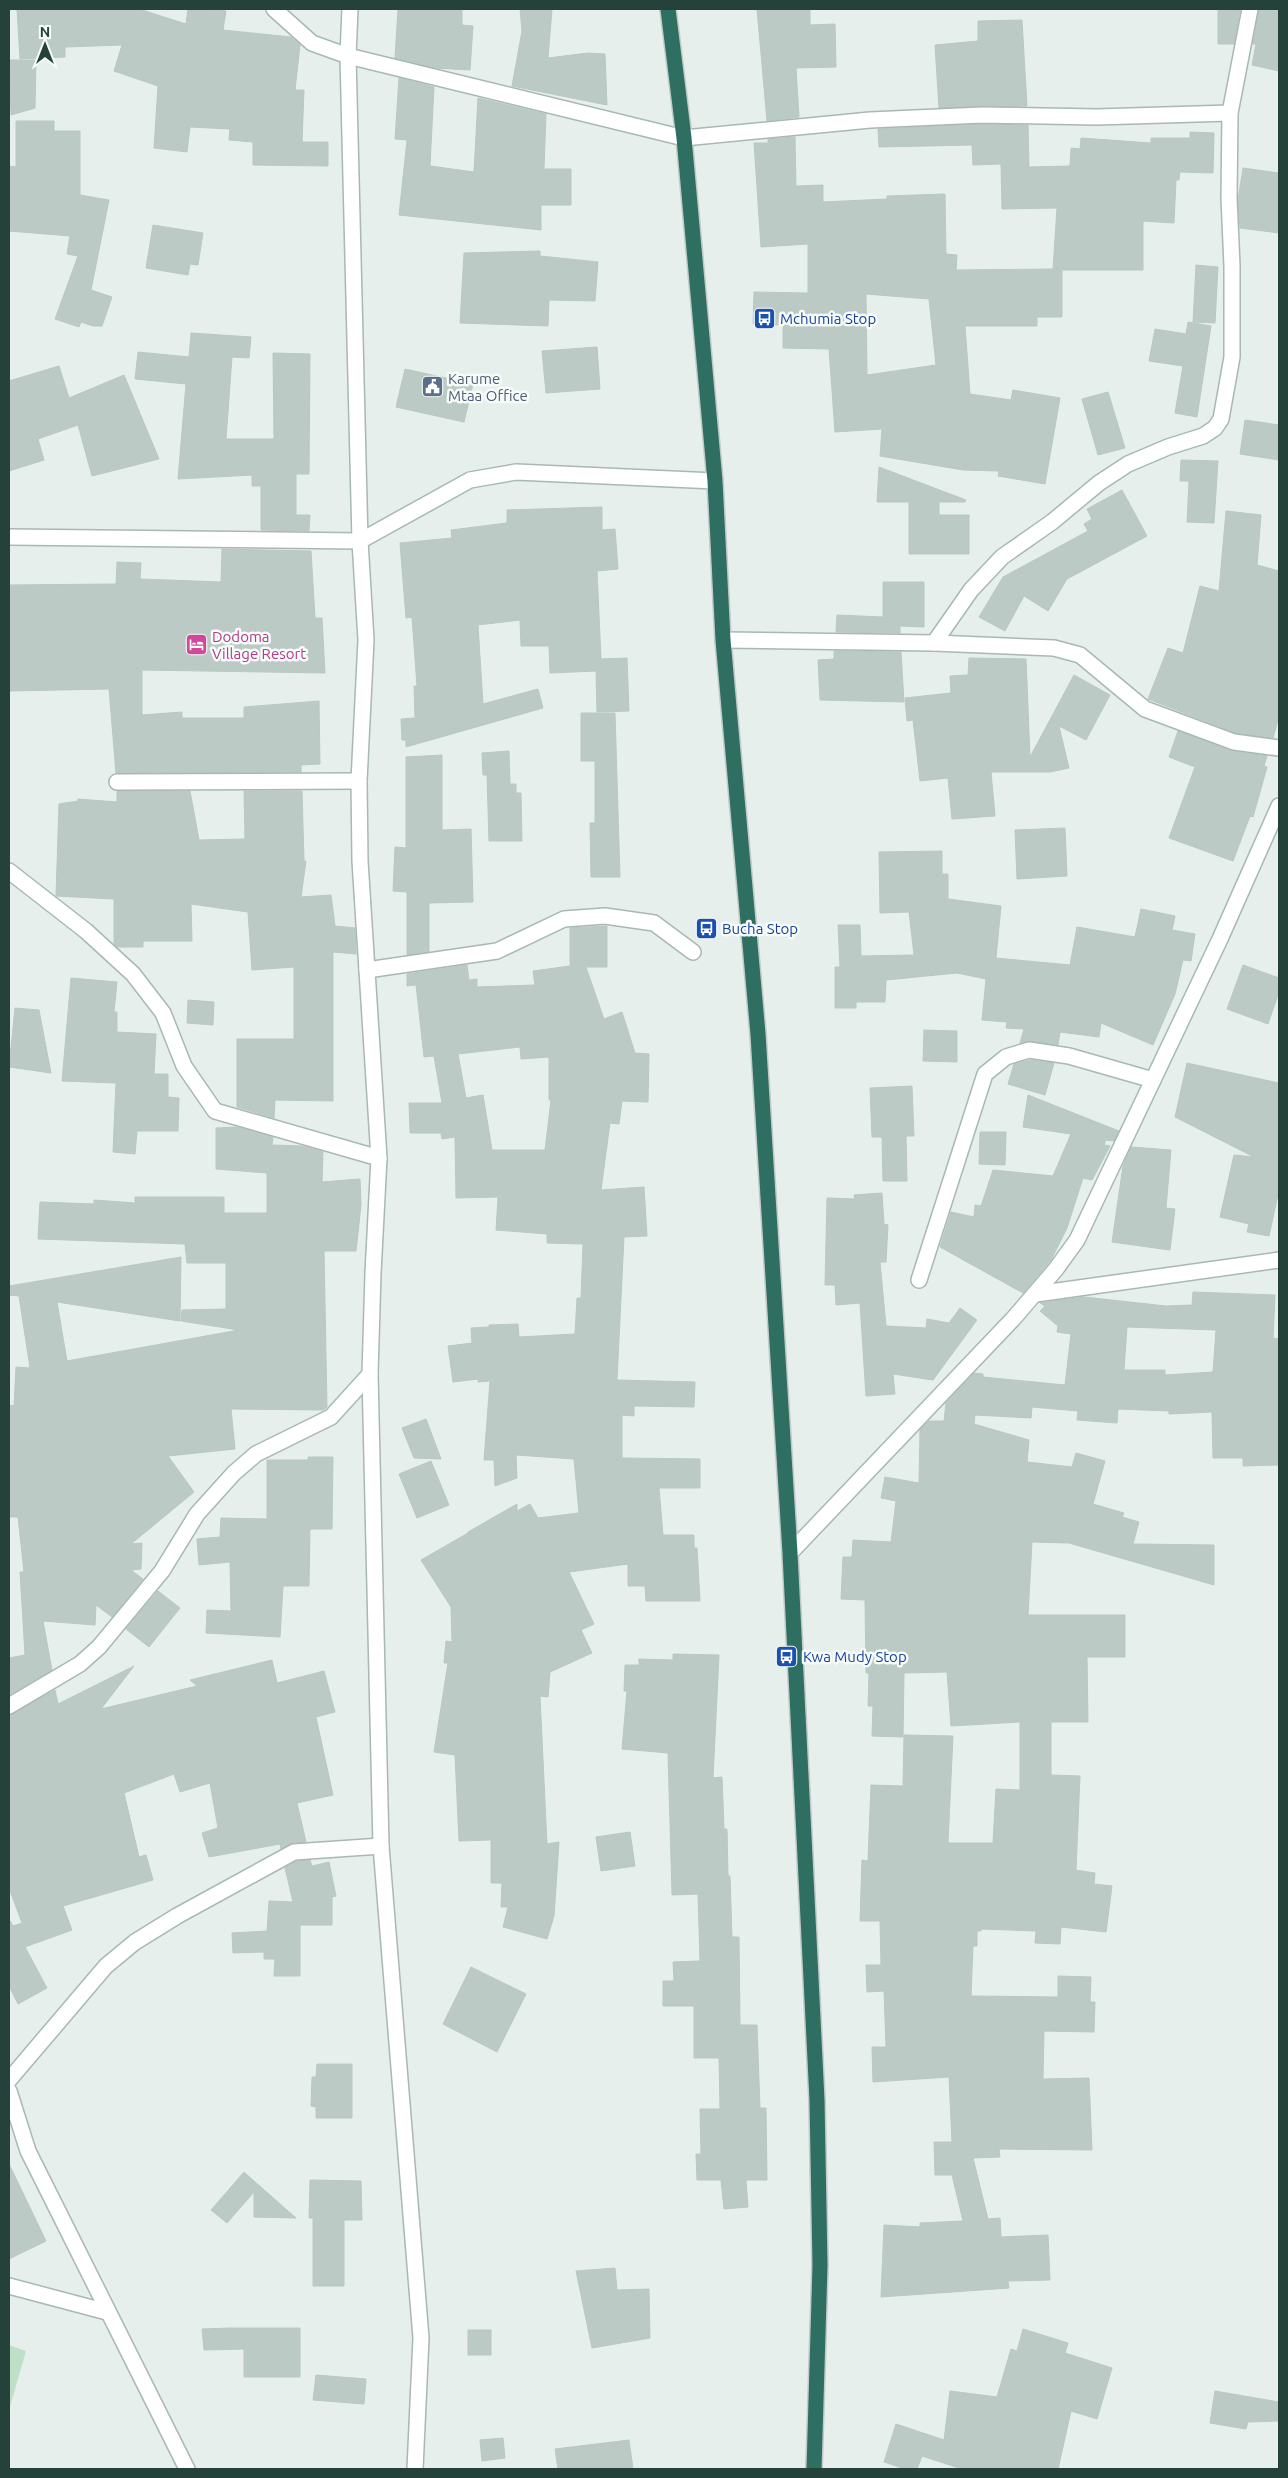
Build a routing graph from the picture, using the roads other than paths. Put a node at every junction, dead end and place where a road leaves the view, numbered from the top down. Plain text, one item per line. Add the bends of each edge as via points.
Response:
1 (274, 9) edge
2 (350, 9) edge
3 (668, 9) edge
4 (1250, 9) edge
5 (348, 56) junction
6 (1230, 113) junction
7 (684, 138) junction
8 (716, 480) junction
9 (9, 537) edge
10 (360, 541) junction
11 (723, 640) junction
12 (934, 643) junction
13 (1279, 748) edge
14 (359, 781) junction
15 (117, 782) dead end
16 (1279, 806) edge
17 (9, 871) edge
18 (693, 952) dead end
19 (367, 970) junction
20 (1153, 1080) junction
21 (379, 1158) junction
22 (1279, 1260) edge
23 (919, 1280) dead end
24 (1036, 1294) junction
25 (370, 1374) junction
26 (790, 1553) junction
27 (9, 1706) edge
28 (381, 1846) junction
29 (9, 2080) edge
30 (9, 2091) edge
31 (9, 2286) edge
32 (107, 2312) junction
33 (187, 2469) edge
34 (415, 2469) edge
35 (814, 2469) edge

1 - 5 street via 312,43
2 - 5 street
3 - 7 highway
4 - 6 street
5 - 7 street
5 - 10 street
6 - 7 street via 982,115 870,120
6 - 12 street via 1228,198 1232,356 1221,419 1203,436 1128,464 1002,557 971,590
7 - 8 highway
8 - 10 street via 516,472 470,480
8 - 11 highway
9 - 10 street
10 - 14 street via 366,640
11 - 12 street
11 - 26 highway via 758,1034
12 - 13 street via 1054,648 1080,655 1145,709 1234,742
14 - 15 street
14 - 19 street
16 - 20 street
17 - 21 street via 86,931 133,974 163,1013 184,1066 215,1111
18 - 19 street via 654,923 605,916 564,919 497,951
19 - 21 street
20 - 23 street via 1069,1056 1029,1050 1006,1057 985,1074
20 - 24 street via 1077,1240
21 - 25 street
22 - 24 street
24 - 26 street
25 - 27 street via 330,1417 256,1454 234,1473 197,1514 162,1571 99,1647 80,1664
25 - 28 street
26 - 35 highway via 817,2100 820,2265
28 - 29 street via 294,1852 135,1942 106,1966
28 - 34 street via 422,2338
30 - 32 street via 28,2152
31 - 32 street
32 - 33 street

